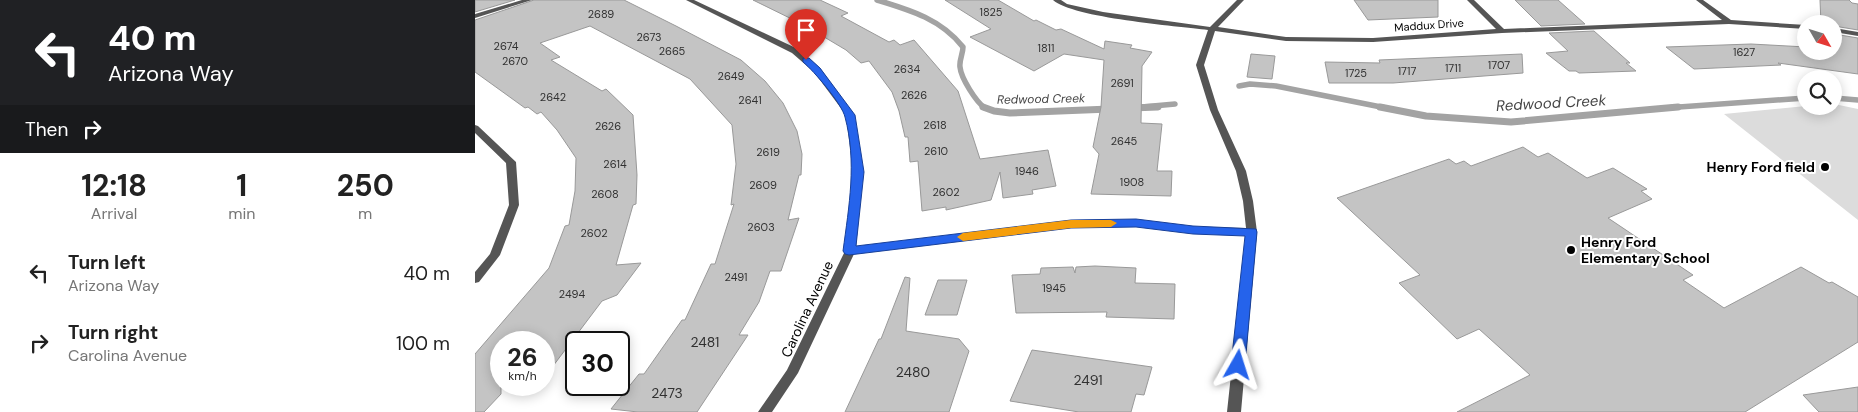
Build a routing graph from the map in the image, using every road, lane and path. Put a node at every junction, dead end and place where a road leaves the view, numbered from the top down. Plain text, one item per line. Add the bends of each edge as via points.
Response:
1 (529, 0) edge
2 (689, 0) edge
3 (1056, 0) edge
4 (1241, 0) edge
5 (1470, 0) edge
6 (1699, 0) edge
7 (475, 16) edge
8 (1729, 22) junction
9 (1797, 26) edge
10 (1212, 29) junction
11 (1502, 31) junction
12 (1843, 32) edge
13 (1858, 34) edge
14 (475, 128) edge
15 (1251, 232) junction
16 (849, 251) junction
17 (475, 279) edge
18 (765, 412) edge
19 (1234, 412) edge

1 - 7 street
2 - 16 street, Carolina Avenue via 795,51 817,70 850,115 858,172
3 - 10 street, Maddux Drive via 1103,14
4 - 10 street
5 - 11 street
6 - 8 street
8 - 9 street, Maddux Drive
8 - 11 street, Maddux Drive
10 - 11 street, Maddux Drive via 1287,39 1363,40
10 - 15 street via 1200,65 1214,110 1241,171
12 - 13 street
14 - 17 street via 511,162 514,205 495,256
15 - 16 street via 1193,230 1136,223 1071,224
15 - 19 street
16 - 18 street, Carolina Avenue via 792,373

